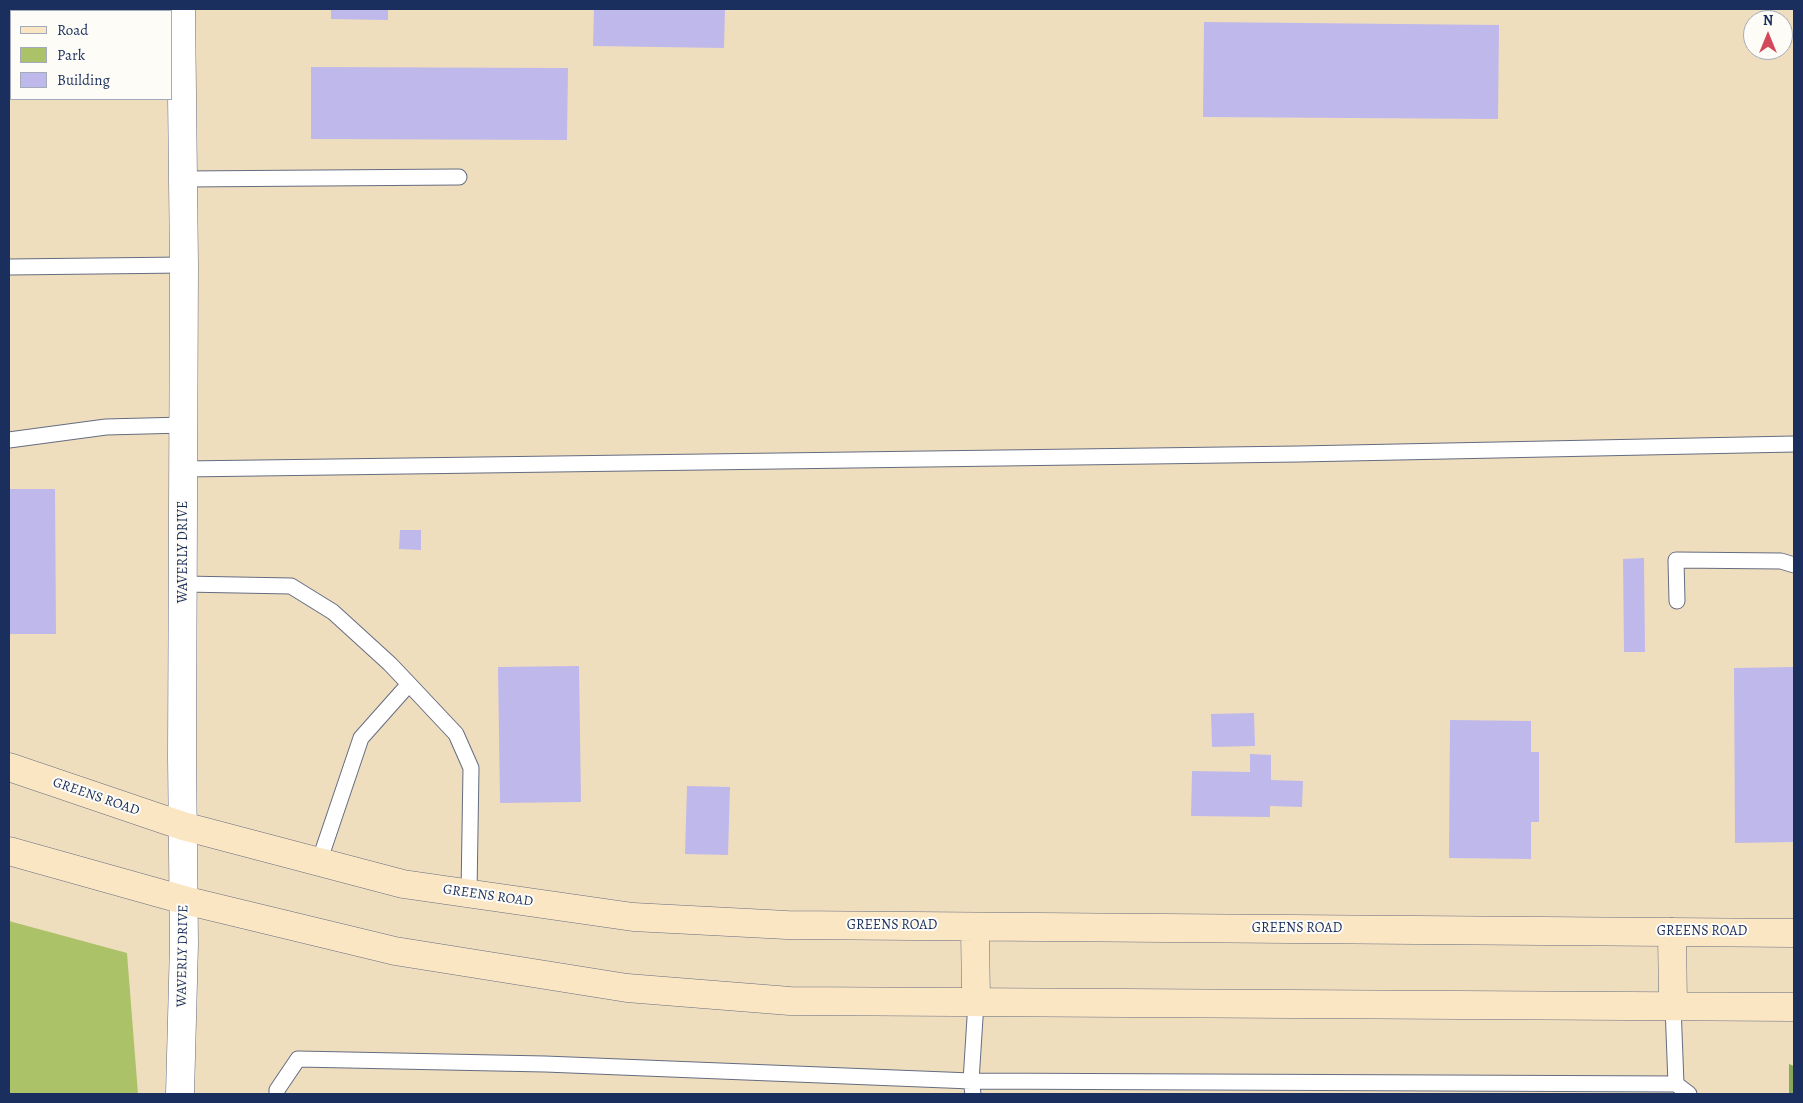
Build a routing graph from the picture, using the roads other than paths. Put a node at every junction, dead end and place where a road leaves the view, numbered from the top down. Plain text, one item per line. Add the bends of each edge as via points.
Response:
1 (181, 9) edge
2 (459, 177) dead end
3 (183, 179) junction
4 (184, 265) junction
5 (9, 268) edge
6 (184, 425) junction
7 (9, 440) edge
8 (1794, 444) edge
9 (184, 469) junction
10 (1794, 566) edge
11 (184, 584) junction
12 (1677, 601) dead end
13 (409, 684) junction
14 (9, 767) edge
15 (183, 826) junction
16 (9, 851) edge
17 (319, 862) junction
18 (469, 893) junction
19 (184, 900) junction
20 (975, 926) junction
21 (1672, 932) junction
22 (1794, 933) edge
23 (976, 1002) junction
24 (1674, 1006) junction
25 (1794, 1007) edge
26 (1676, 1084) junction
27 (972, 1088) edge
28 (180, 1094) edge
29 (277, 1094) edge
30 (1690, 1094) edge

1 - 3 street, WAVERLY DRIVE
2 - 3 lane
3 - 4 street, WAVERLY DRIVE
4 - 5 lane
4 - 6 street, WAVERLY DRIVE
6 - 7 lane via 106,427
6 - 9 street, WAVERLY DRIVE
8 - 9 lane
9 - 11 street, WAVERLY DRIVE
10 - 12 lane via 1780,561 1676,560
11 - 13 lane via 291,586 333,612
11 - 15 street, WAVERLY DRIVE
13 - 17 lane via 361,738
13 - 18 lane via 456,734 471,768
14 - 15 main road, GREENS ROAD
15 - 17 main road, GREENS ROAD
15 - 19 street, WAVERLY DRIVE
16 - 19 main road
17 - 18 main road, GREENS ROAD via 404,884
18 - 20 main road, GREENS ROAD via 633,916 787,925
19 - 23 main road via 395,951 627,988 790,1001
19 - 28 street, WAVERLY DRIVE
20 - 21 main road, GREENS ROAD
20 - 23 main road
21 - 22 main road, GREENS ROAD
21 - 24 main road
23 - 24 main road
23 - 27 lane
24 - 25 main road
24 - 26 lane
26 - 27 lane
26 - 30 lane
27 - 29 lane via 545,1064 298,1060

